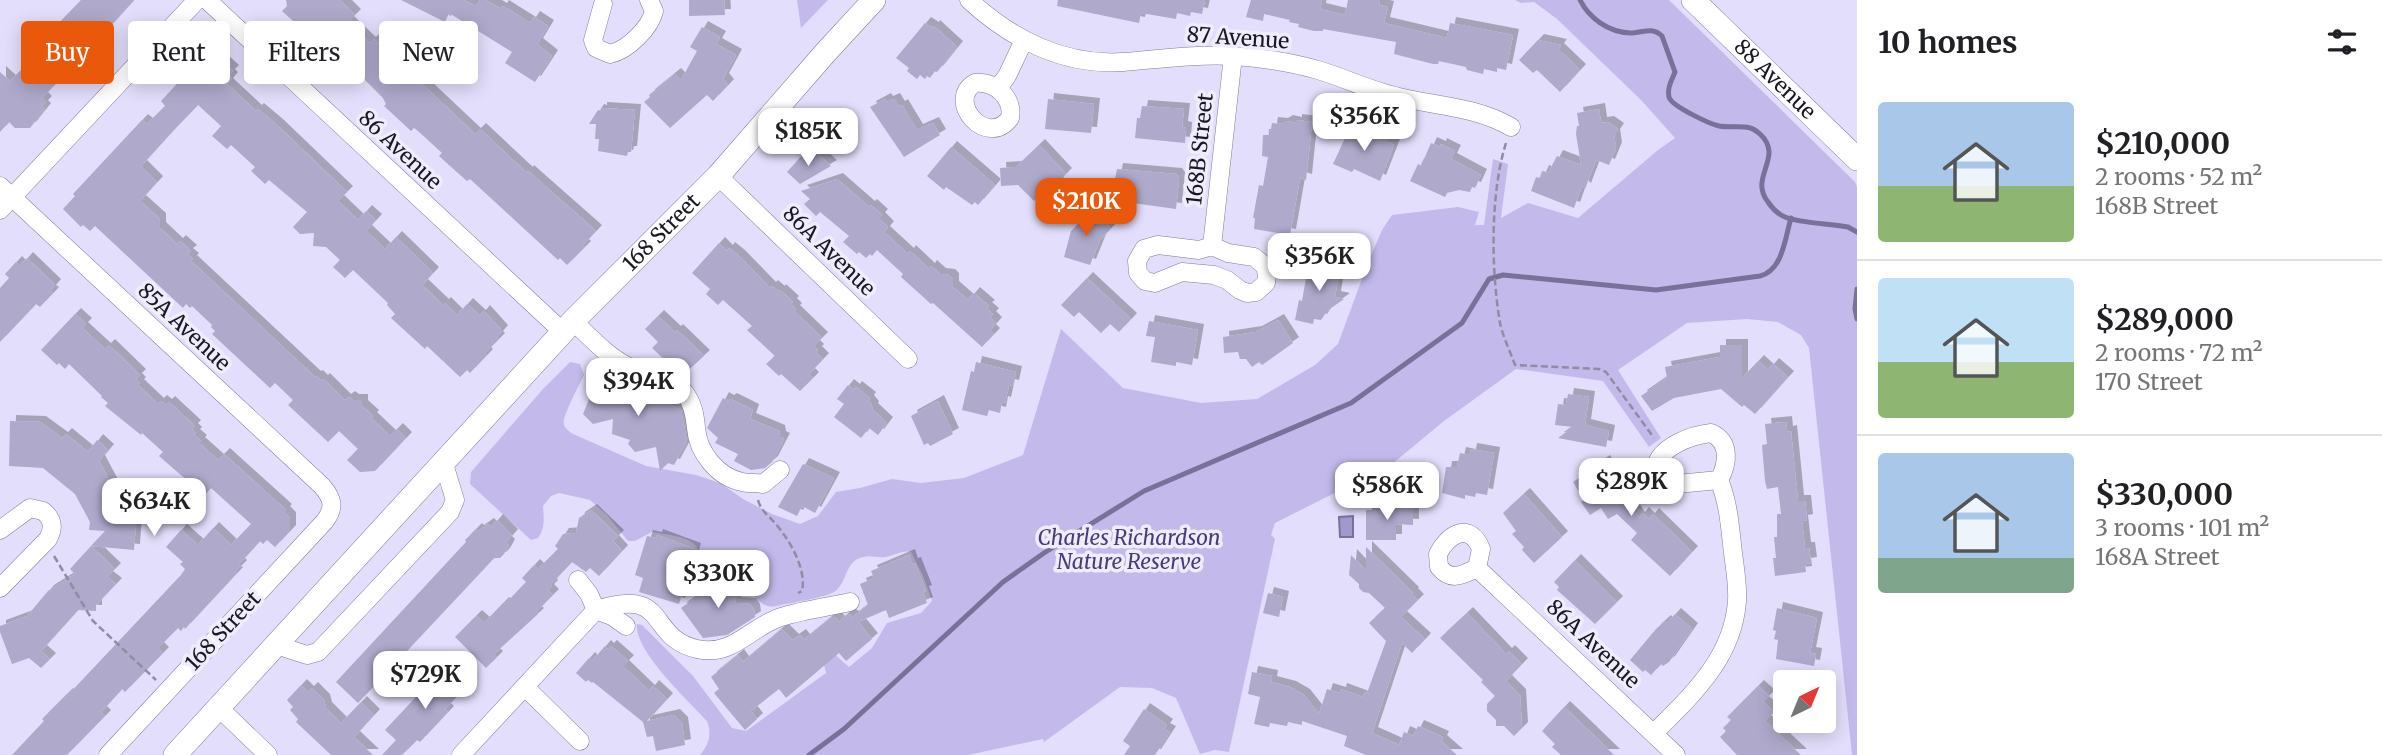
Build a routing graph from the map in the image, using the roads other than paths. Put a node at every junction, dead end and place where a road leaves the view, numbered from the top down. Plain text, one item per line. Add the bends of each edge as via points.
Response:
1 (197, 0) edge
2 (207, 0) edge
3 (649, 0) edge
4 (874, 0) edge
5 (970, 0) edge
6 (1693, 0) edge
7 (606, 2) edge
8 (1024, 40) junction
9 (1233, 56) junction
10 (998, 88) dead end
11 (1511, 127) road end
12 (1857, 159) edge
13 (718, 176) junction
14 (4, 198) edge
15 (1212, 246) junction
16 (568, 326) junction
17 (908, 359) dead end
18 (443, 461) junction
19 (780, 470) dead end
20 (1719, 480) junction
21 (332, 504) joint
22 (0, 530) edge
23 (1477, 568) dead end
24 (578, 580) dead end
25 (0, 588) edge
26 (852, 602) dead end
27 (596, 610) junction
28 (626, 626) dead end
29 (276, 645) junction
30 (525, 688) junction
31 (218, 707) junction
32 (1654, 733) junction
33 (580, 741) dead end
34 (108, 755) edge
35 (175, 755) edge
36 (268, 755) edge
37 (461, 755) edge
38 (1676, 755) edge

1 - 14 street
2 - 16 street, 86 Avenue
3 - 7 street via 654,11 648,24 622,49 610,54 596,48 593,40
4 - 13 main road, 168 Street
5 - 8 street, 87 Avenue
6 - 12 main road, 88 Avenue
8 - 9 street, 87 Avenue via 1093,61
8 - 10 street
9 - 11 street, 87 Avenue via 1306,67 1396,96 1487,114
9 - 15 street, 168B Street
13 - 16 main road, 168 Street
13 - 17 street, 86A Avenue
14 - 21 street, 85A Avenue via 322,486
15 - 15 street via 1261,261 1268,275 1264,286 1247,293 1214,275 1182,272 1155,283 1138,273 1138,257 1150,246 1194,250
16 - 18 main road, 168 Street
16 - 19 street, 86 Avenue via 615,359 681,389 692,404 698,442 709,461 729,477 761,489
18 - 29 main road, 168 Street
18 - 29 street via 455,500 450,512 318,652 307,655
20 - 20 street via 1667,483 1656,466 1665,451 1715,434 1726,449
20 - 32 street via 1727,499 1736,581 1732,627 1712,670
21 - 34 street, 168 Street via 320,526
22 - 25 street via 30,508 43,511 52,522 48,539
23 - 32 street, 86A Avenue
24 - 27 street
26 - 27 street via 780,617 737,644 715,650 681,643 639,604
27 - 28 street
27 - 30 street
29 - 31 main road, 168 Street
30 - 33 street
30 - 37 street
31 - 35 main road, 168 Street
31 - 36 street
32 - 38 street, 86A Avenue

